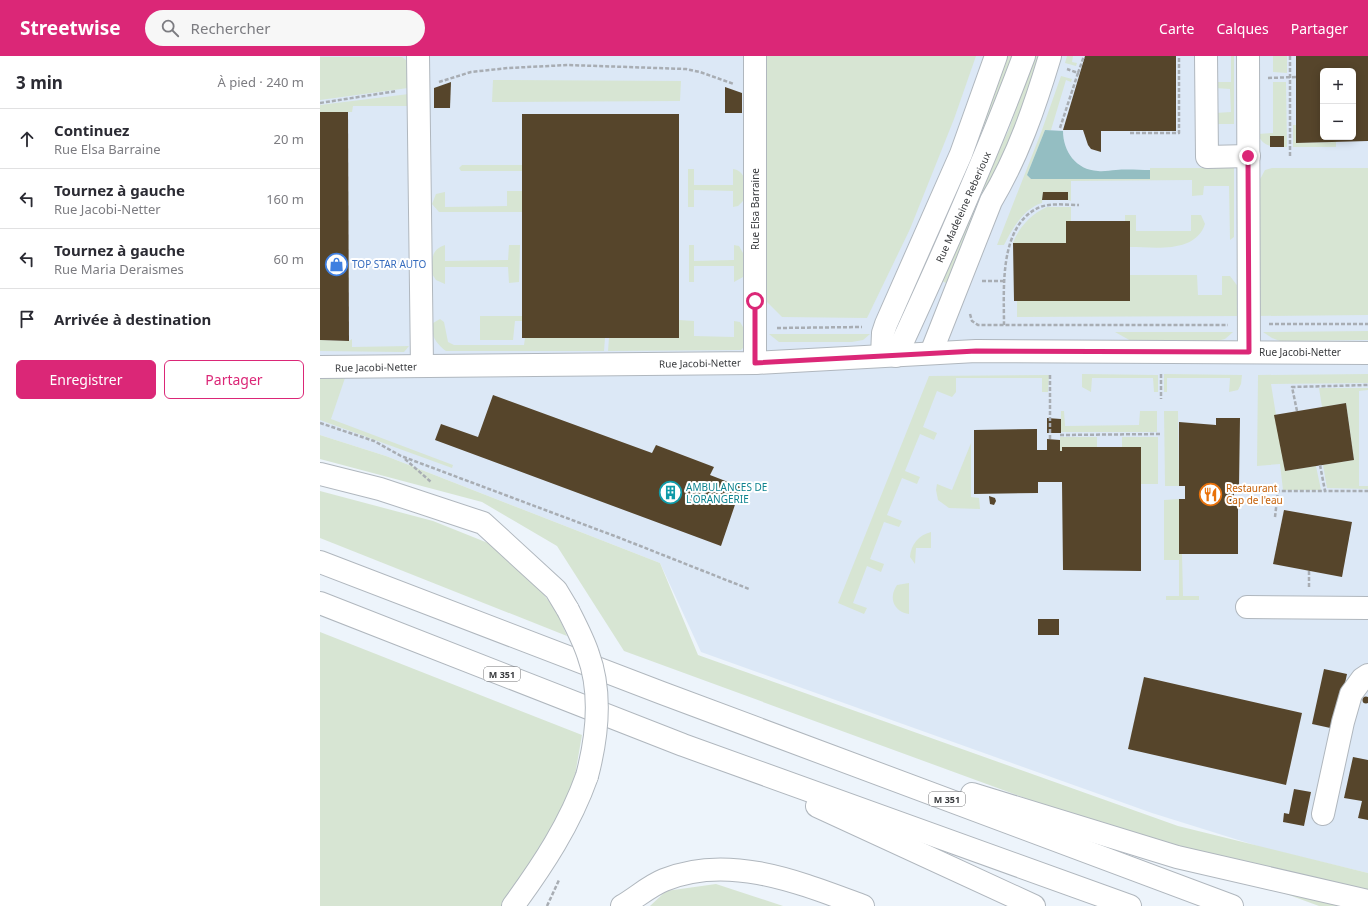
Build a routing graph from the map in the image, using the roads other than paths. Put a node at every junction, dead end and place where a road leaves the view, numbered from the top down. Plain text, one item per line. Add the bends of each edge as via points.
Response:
1 (418, 56) edge
2 (755, 56) edge
3 (996, 56) edge
4 (1024, 56) edge
5 (1206, 56) edge
6 (1248, 56) edge
7 (1058, 62) edge
8 (1248, 156) junction
9 (1249, 352) junction
10 (931, 353) junction
11 (1368, 353) edge
12 (889, 356) junction
13 (755, 363) junction
14 (422, 366) junction
15 (320, 368) edge
16 (320, 474) edge
17 (320, 562) edge
18 (320, 603) edge
19 (1248, 607) dead end
20 (1368, 608) edge
21 (1368, 675) edge
22 (662, 693) junction
23 (683, 745) junction
24 (1323, 814) dead end
25 (1368, 901) edge
26 (514, 906) edge
27 (622, 906) edge
28 (863, 906) edge
29 (1034, 906) edge
30 (1130, 906) edge
31 (1232, 906) edge

1 - 14 main road
2 - 13 main road, Rue Elsa Barraine
3 - 12 main road via 961,154 883,332
4 - 12 main road, Rue Madeleine Reberioux via 993,139 930,284
5 - 8 main road via 1207,157
6 - 8 main road
7 - 10 main road via 1036,101 1003,180 991,201
8 - 9 main road
9 - 10 main road, Rue Jacobi-Netter
9 - 11 main road, Rue Jacobi-Netter
10 - 12 main road, Rue Jacobi-Netter
12 - 13 main road, Rue Jacobi-Netter
13 - 14 main road, Rue Jacobi-Netter
14 - 15 main road, Rue Jacobi-Netter
16 - 26 main road, bridge via 380,489 483,523 556,590 589,655 596,704 592,756 587,776 575,809 546,860
17 - 22 main road, M 351
18 - 23 main road, M 351
19 - 20 main road
21 - 24 main road via 1351,694
22 - 25 main road via 1122,841 1177,857
22 - 31 main road, M 351
23 - 29 main road
23 - 30 main road, M 351
27 - 28 main road via 662,881 678,875 704,871 743,871 772,876

